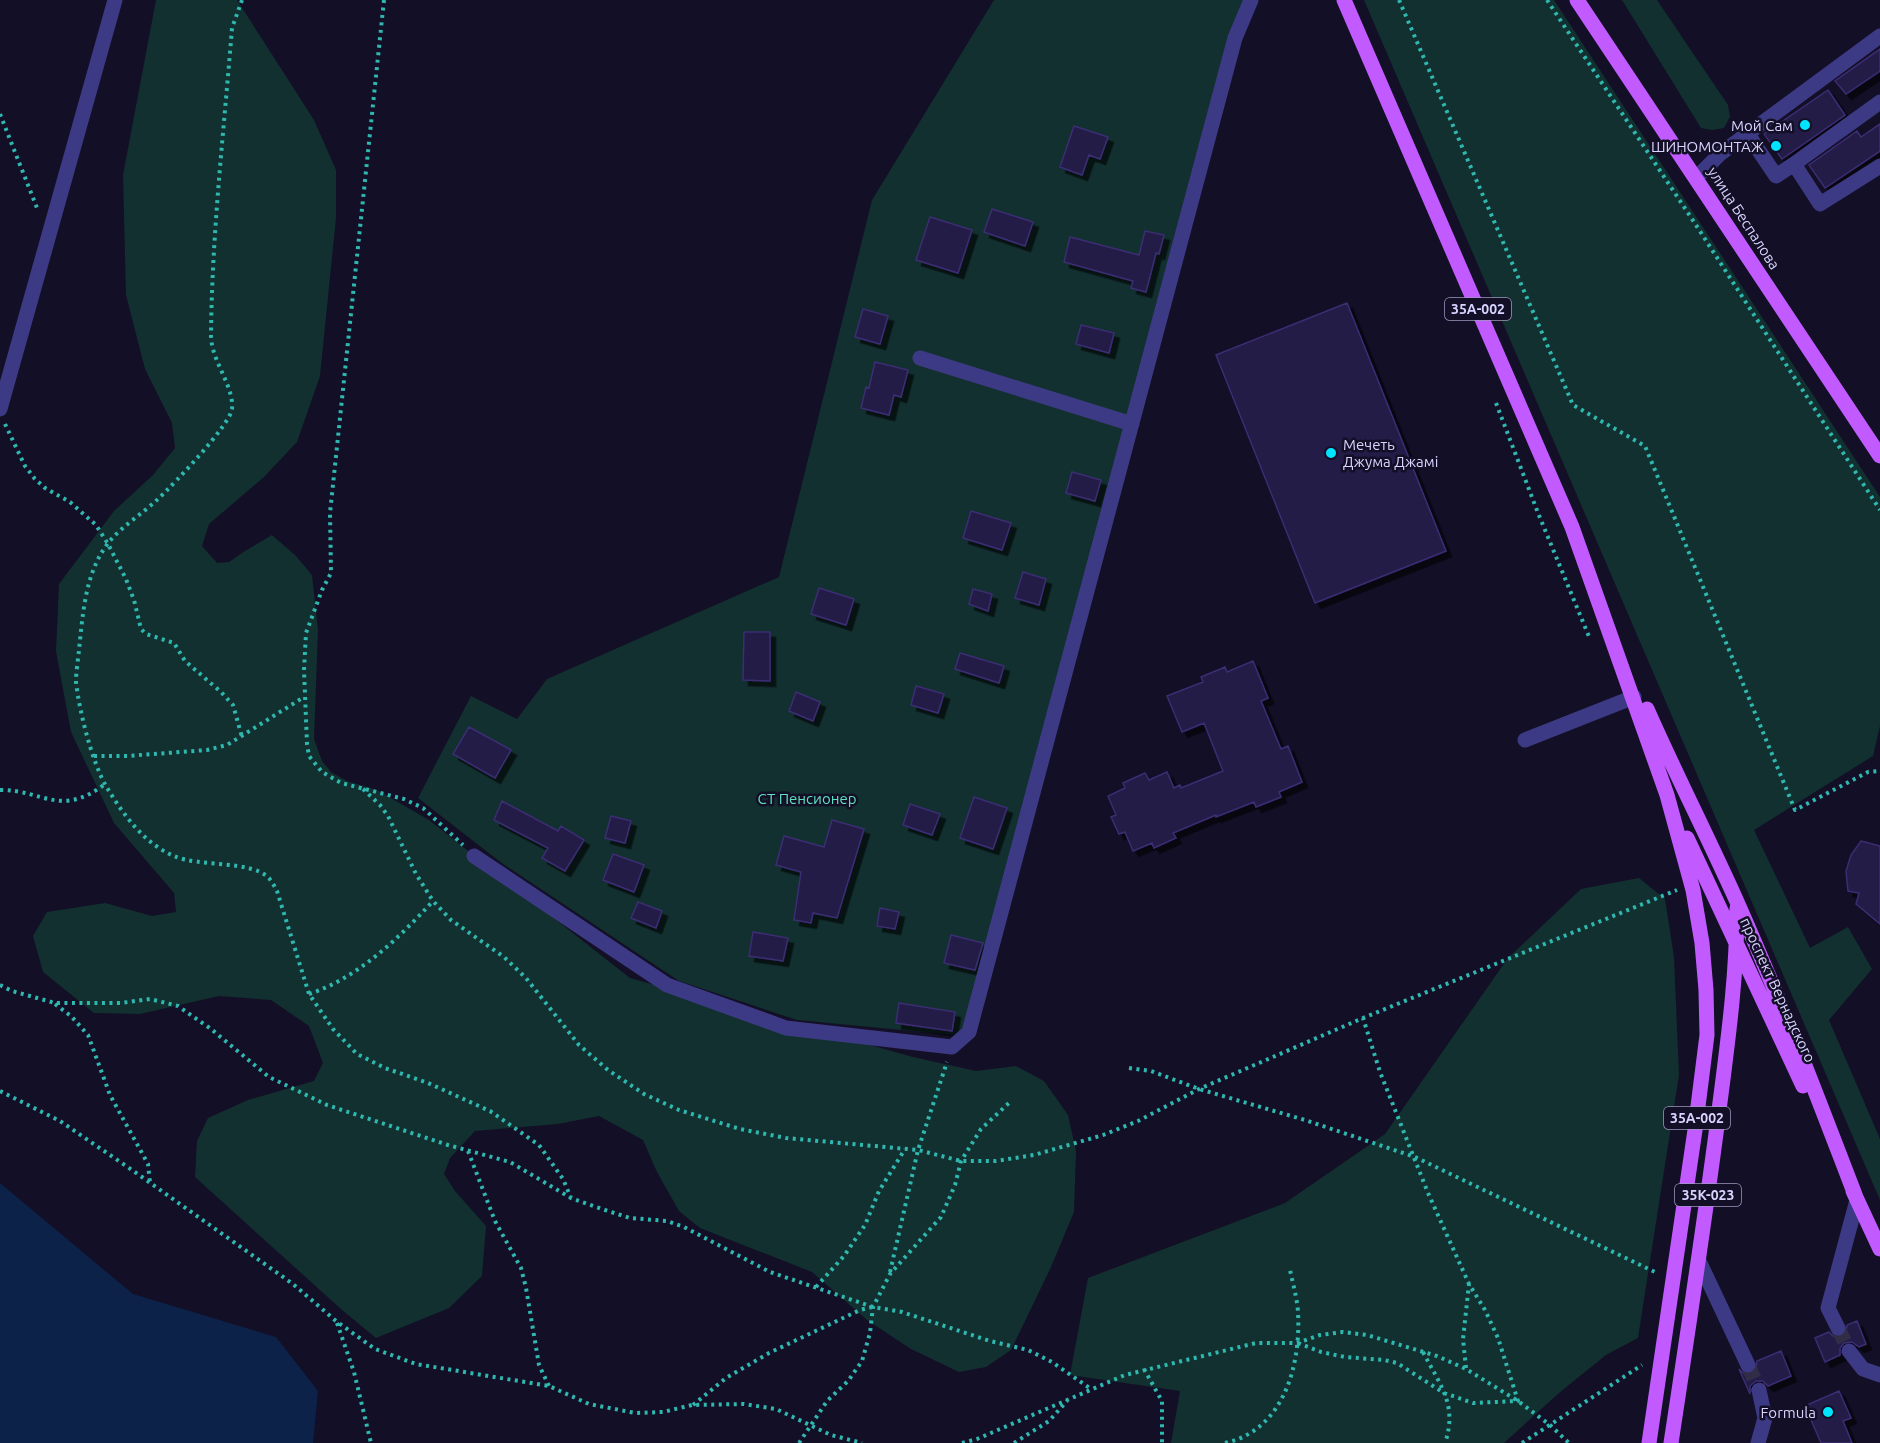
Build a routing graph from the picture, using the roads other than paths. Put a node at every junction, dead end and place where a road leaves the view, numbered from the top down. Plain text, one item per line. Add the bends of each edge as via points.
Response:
1 (115, 0) edge
2 (1251, 0) edge
3 (1344, 0) edge
4 (1577, 0) edge
5 (1880, 36) edge
6 (1880, 102) edge
7 (1746, 134) junction
8 (1794, 164) junction
9 (1880, 166) edge
10 (1696, 178) junction
11 (920, 358) dead end
12 (0, 412) edge
13 (1132, 424) junction
14 (1880, 456) edge
15 (1606, 620) junction
16 (1634, 697) junction
17 (1525, 741) dead end
18 (1667, 795) junction
19 (474, 856) road end
20 (1737, 902) junction
21 (1737, 946) junction
22 (1857, 1200) junction
23 (1880, 1249) edge
24 (1699, 1261) junction
25 (1838, 1328) tunnel mouth
26 (1849, 1352) tunnel mouth
27 (1748, 1365) tunnel mouth
28 (1880, 1375) edge
29 (1759, 1390) tunnel mouth
30 (1649, 1443) edge
31 (1671, 1443) edge
32 (1758, 1443) edge

1 - 12 lane
2 - 13 lane via 1235,38
3 - 15 main road, 35А-002 via 1572,527
4 - 10 main road, улица Беспалова
5 - 7 lane
6 - 8 lane
7 - 8 lane via 1776,176
7 - 10 lane
8 - 9 lane via 1820,204
10 - 14 main road, улица Беспалова
11 - 13 lane
13 - 19 lane via 969,1032 952,1047 786,1028 668,985
15 - 16 main road, 35А-002
15 - 20 main road, 35А-002
16 - 17 lane
16 - 18 main road, 35А-002
18 - 21 main road, проспект Вернадского
18 - 30 main road, 35А-002 via 1693,890 1702,943 1707,1035
20 - 21 main road, 35К-023
20 - 22 main road, проспект Вернадского
21 - 22 main road, проспект Вернадского
21 - 24 main road, 35К-023
22 - 23 main road, проспект Вернадского
22 - 25 lane via 1828,1308
24 - 27 lane
24 - 31 main road, 35К-023
26 - 28 lane via 1863,1369
29 - 32 lane via 1766,1418

